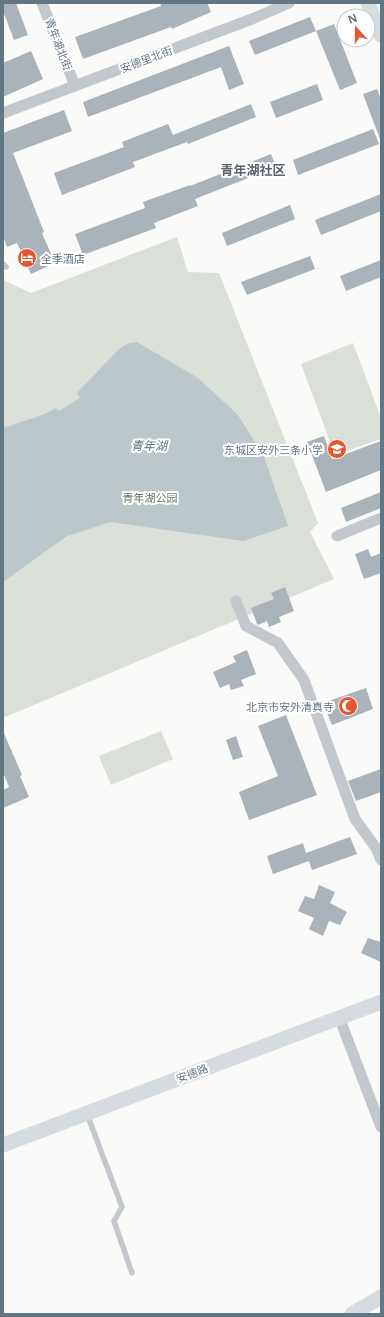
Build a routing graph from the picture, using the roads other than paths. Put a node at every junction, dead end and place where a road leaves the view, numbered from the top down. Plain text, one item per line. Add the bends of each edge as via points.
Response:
1 (42, 3) edge
2 (289, 3) edge
3 (368, 3) edge
4 (381, 34) edge
5 (75, 86) junction
6 (3, 113) edge
7 (381, 518) edge
8 (337, 536) dead end
9 (236, 601) dead end
10 (381, 860) edge
11 (381, 1002) edge
12 (339, 1017) junction
13 (87, 1113) junction
14 (381, 1127) edge
15 (3, 1145) edge
16 (132, 1273) dead end
17 (381, 1297) edge
18 (352, 1314) edge

1 - 5 street, 青年湖北街
2 - 5 street, 安德里北街
3 - 4 street
5 - 6 street, 安德里北街
7 - 8 street
9 - 10 street via 246,626 278,643 304,680 355,819 376,848
11 - 12 street, 安德路
12 - 13 street, 安德路
12 - 14 street
13 - 15 street, 安德路
13 - 16 lane via 122,1207 114,1221
17 - 18 street

